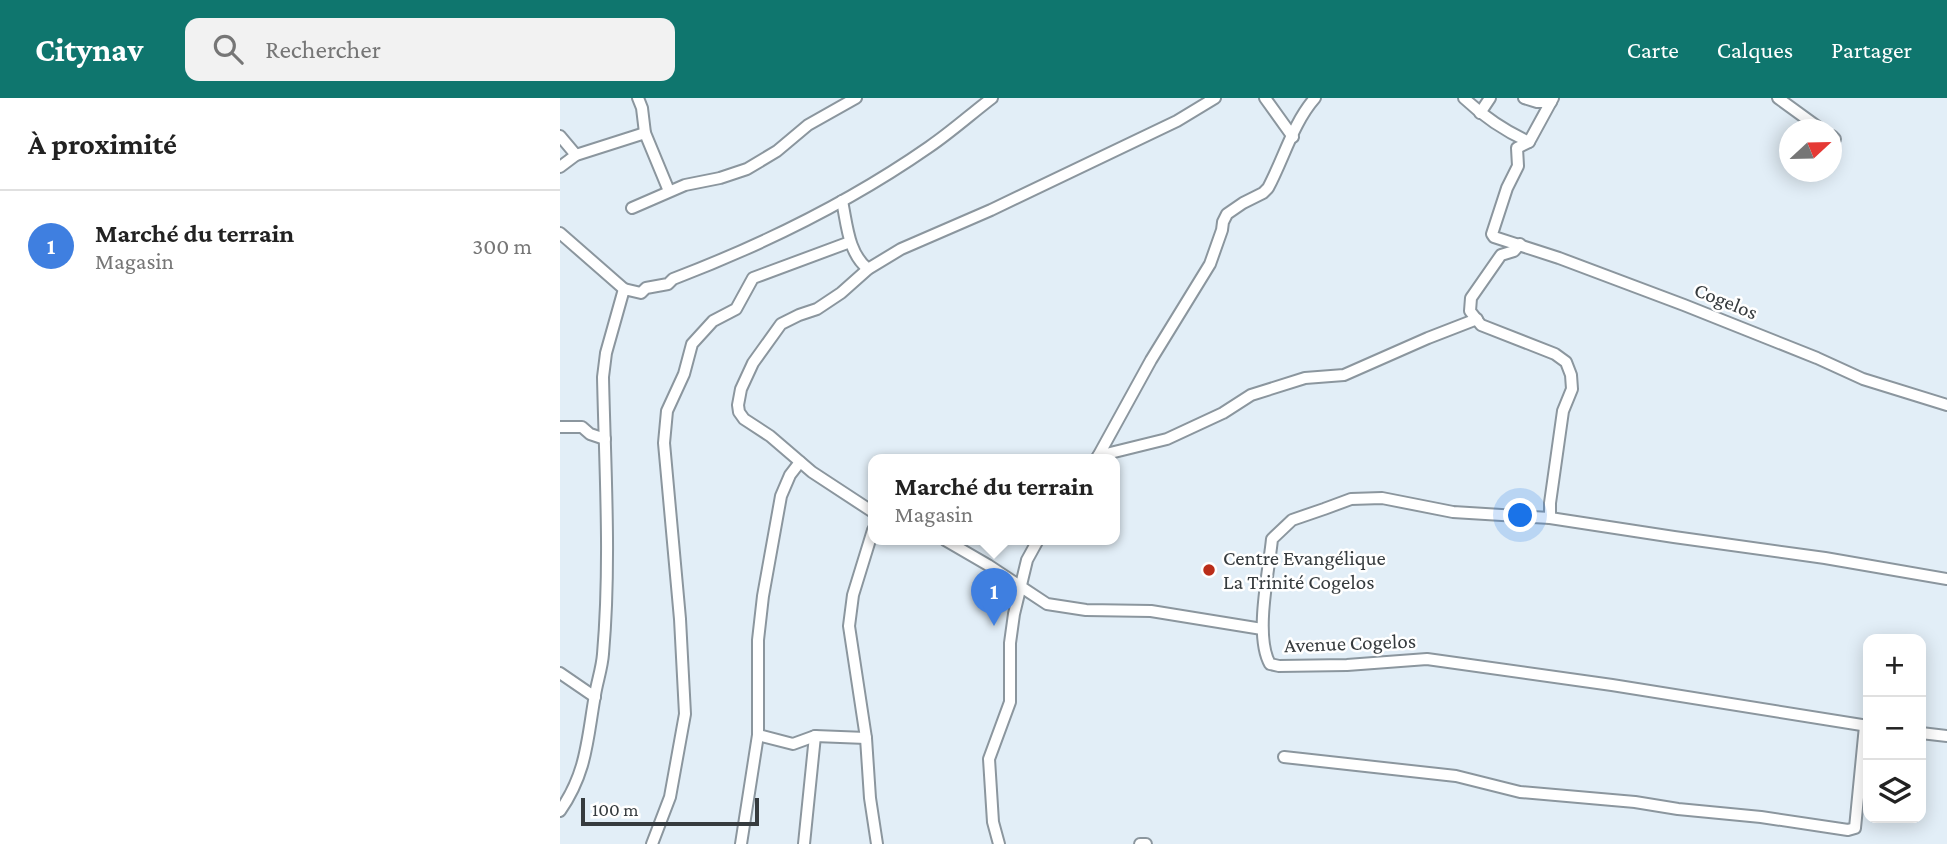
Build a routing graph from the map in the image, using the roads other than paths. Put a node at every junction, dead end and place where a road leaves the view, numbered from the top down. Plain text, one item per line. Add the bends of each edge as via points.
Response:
1 (638, 98) edge
2 (856, 98) edge
3 (992, 98) edge
4 (1216, 98) edge
5 (1265, 98) edge
6 (1315, 98) edge
7 (1464, 98) edge
8 (1490, 98) edge
9 (1524, 98) edge
10 (1778, 98) edge
11 (1552, 100) edge
12 (1480, 113) junction
13 (1807, 119) edge
14 (645, 133) junction
15 (560, 136) edge
16 (1293, 137) junction
17 (1529, 142) junction
18 (576, 155) junction
19 (560, 167) edge
20 (669, 191) junction
21 (842, 201) junction
22 (632, 208) dead end
23 (560, 233) edge
24 (850, 242) junction
25 (1520, 244) junction
26 (868, 269) junction
27 (624, 289) junction
28 (1477, 318) junction
29 (1947, 405) edge
30 (560, 427) edge
31 (605, 439) junction
32 (1099, 454) edge
33 (1112, 454) edge
34 (800, 462) junction
35 (868, 509) edge
36 (1550, 518) junction
37 (868, 545) edge
38 (954, 545) edge
39 (1035, 545) edge
40 (1947, 579) edge
41 (1021, 588) junction
42 (1262, 629) junction
43 (560, 673) edge
44 (595, 697) junction
45 (1863, 725) edge
46 (1926, 734) edge
47 (758, 735) junction
48 (815, 736) junction
49 (1947, 736) edge
50 (866, 738) junction
51 (1284, 757) dead end
52 (1863, 760) edge
53 (560, 811) edge
54 (652, 844) edge
55 (741, 844) edge
56 (804, 844) edge
57 (877, 844) edge
58 (999, 844) edge
59 (1140, 844) edge
60 (1146, 844) edge

1 - 14 street
2 - 20 street via 808,125 747,169
3 - 21 street via 929,147
4 - 26 street
5 - 16 street
6 - 16 street via 1300,117
7 - 12 street
8 - 12 street
9 - 11 street
10 - 13 street
11 - 17 street
12 - 17 street
14 - 18 street
14 - 20 street
15 - 18 street
16 - 32 street via 1268,188 1227,215 1210,264
17 - 25 street, Cogelos via 1517,148 1518,166 1492,234
18 - 19 street
20 - 22 street
21 - 24 street
21 - 27 street via 668,284 641,293
23 - 27 street
24 - 26 street
24 - 54 street via 753,278 736,309 713,321 692,344 667,411 664,443 685,714 670,797
25 - 28 street via 1501,255 1471,298 1470,311
25 - 29 street, Cogelos via 1863,379
26 - 34 street via 817,309 781,324 753,363 741,390 738,405 744,419
27 - 31 street via 606,353
28 - 33 street via 1344,375 1306,378 1251,395 1167,439
28 - 36 street via 1481,325 1555,354 1566,362 1571,375
30 - 31 street via 582,427
31 - 44 street via 607,555 603,656
34 - 35 street
34 - 47 street via 781,496 763,596
36 - 40 street, Avenue Cogelos
36 - 42 street, Avenue Cogelos via 1453,512 1382,498 1351,499 1292,520 1272,539
37 - 50 street via 849,626
38 - 41 street
39 - 41 street
41 - 42 street via 1046,604 1152,611
41 - 58 street via 1010,643 1010,702 989,759
42 - 45 street, Avenue Cogelos via 1265,655 1270,664 1279,666 1427,659
43 - 44 street
44 - 53 street via 581,773
46 - 49 street
47 - 48 street via 793,744
47 - 55 street
48 - 50 street
48 - 56 street
50 - 57 street
51 - 52 street via 1456,776 1520,792 1848,830 1855,828
59 - 60 street

